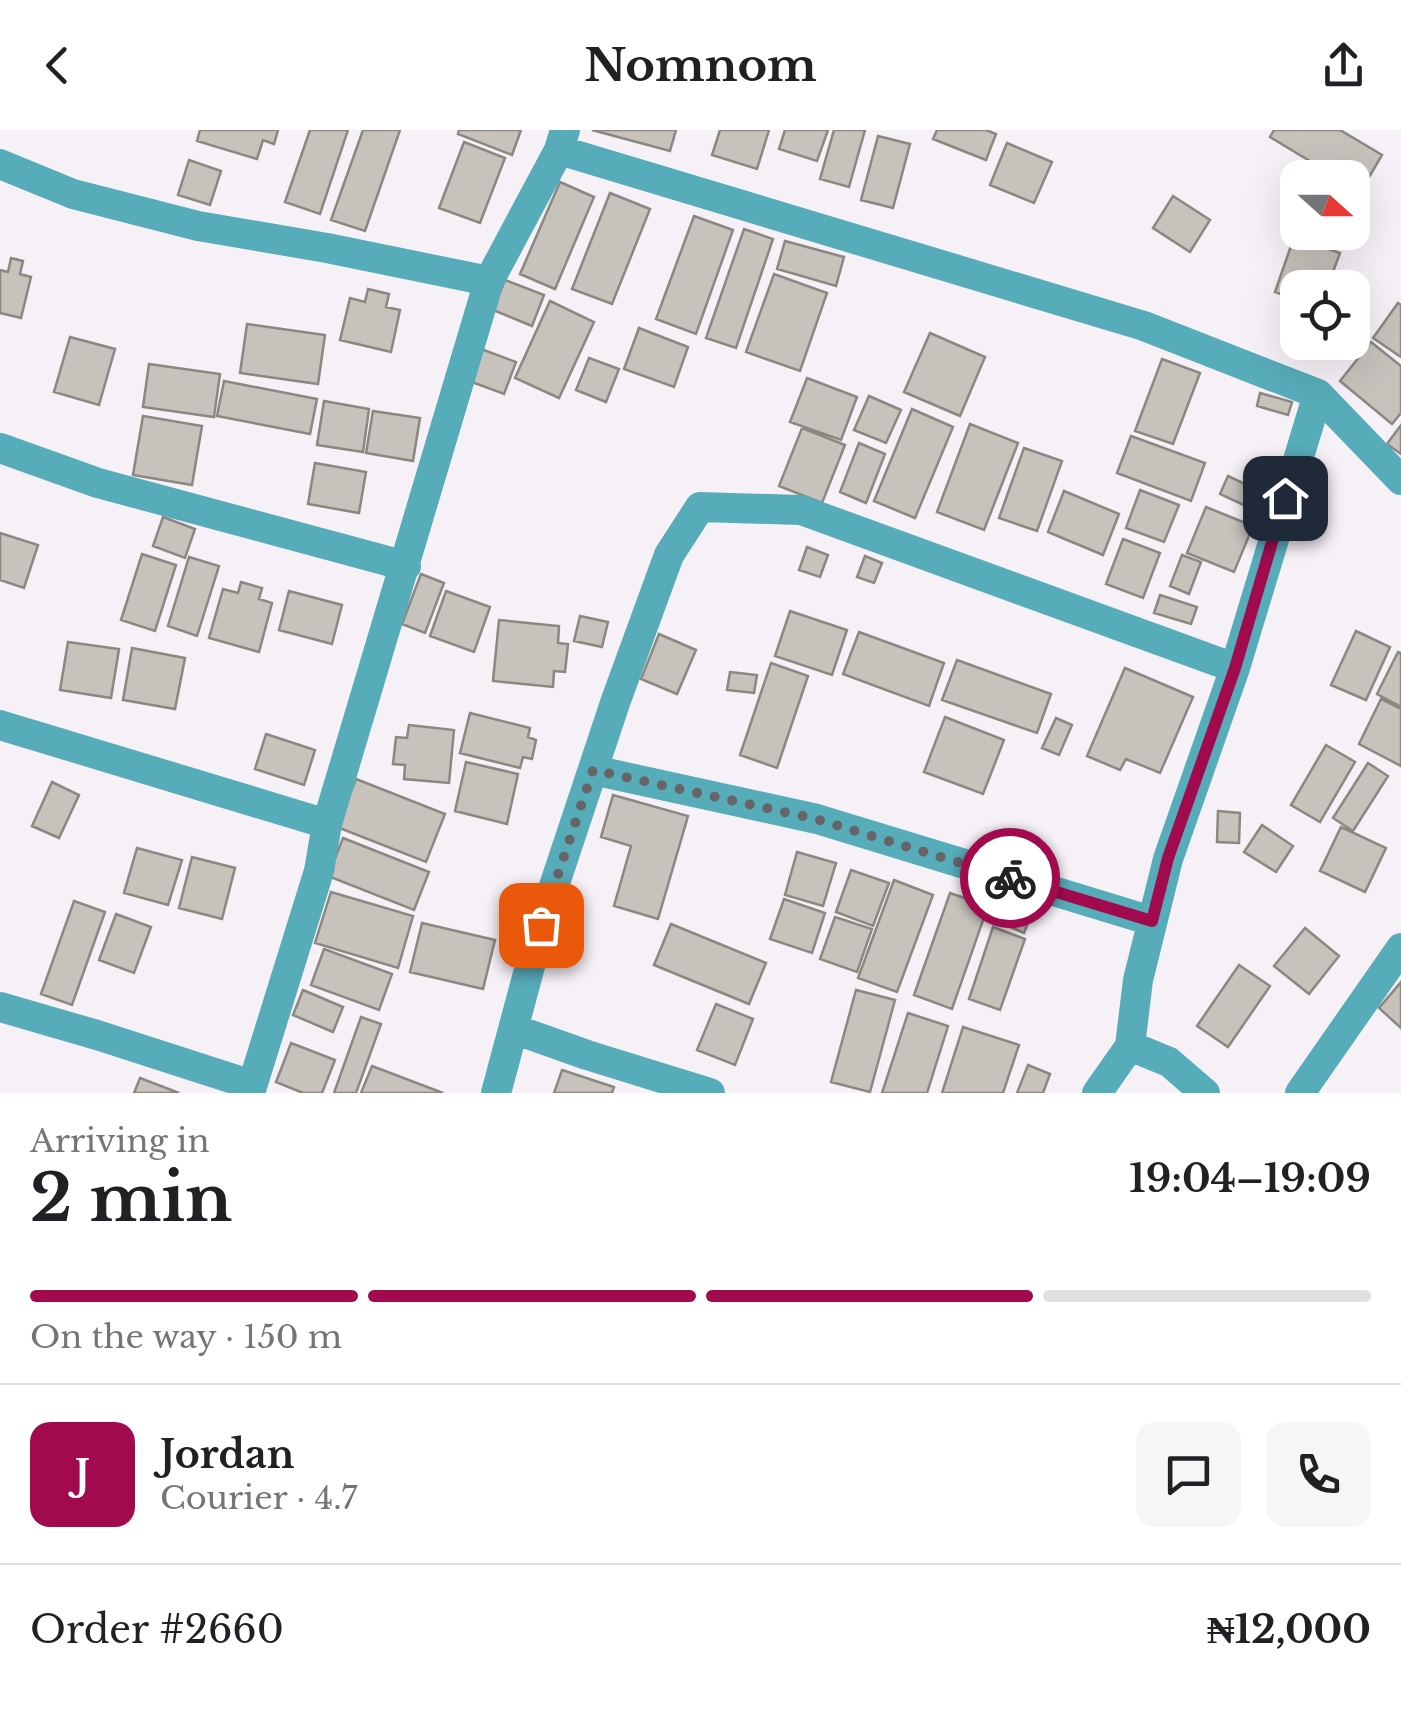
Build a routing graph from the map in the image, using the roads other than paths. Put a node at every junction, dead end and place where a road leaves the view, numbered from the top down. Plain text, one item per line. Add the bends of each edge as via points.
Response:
1 (562, 140) edge
2 (0, 164) edge
3 (488, 281) junction
4 (1318, 394) junction
5 (0, 448) edge
6 (1401, 480) edge
7 (406, 566) junction
8 (1235, 668) junction
9 (0, 725) edge
10 (593, 770) junction
11 (328, 824) junction
12 (1152, 921) junction
13 (1401, 948) edge
14 (0, 1007) edge
15 (514, 1029) junction
16 (1130, 1046) junction
17 (251, 1089) edge
18 (496, 1093) edge
19 (710, 1093) edge
20 (1097, 1093) edge
21 (1205, 1093) edge
22 (1300, 1093) edge

1 - 3 street
1 - 4 street via 1144,326
2 - 3 street via 73,194 198,226
3 - 7 street
4 - 6 street
4 - 8 street
5 - 7 street via 98,482
7 - 11 street
8 - 10 street via 801,510 700,506 670,556
8 - 12 street
9 - 11 street
10 - 12 street via 816,819
10 - 15 street
11 - 17 street
12 - 16 street
13 - 22 street
14 - 17 street
15 - 18 street
15 - 19 street
16 - 20 street
16 - 21 street via 1169,1062

